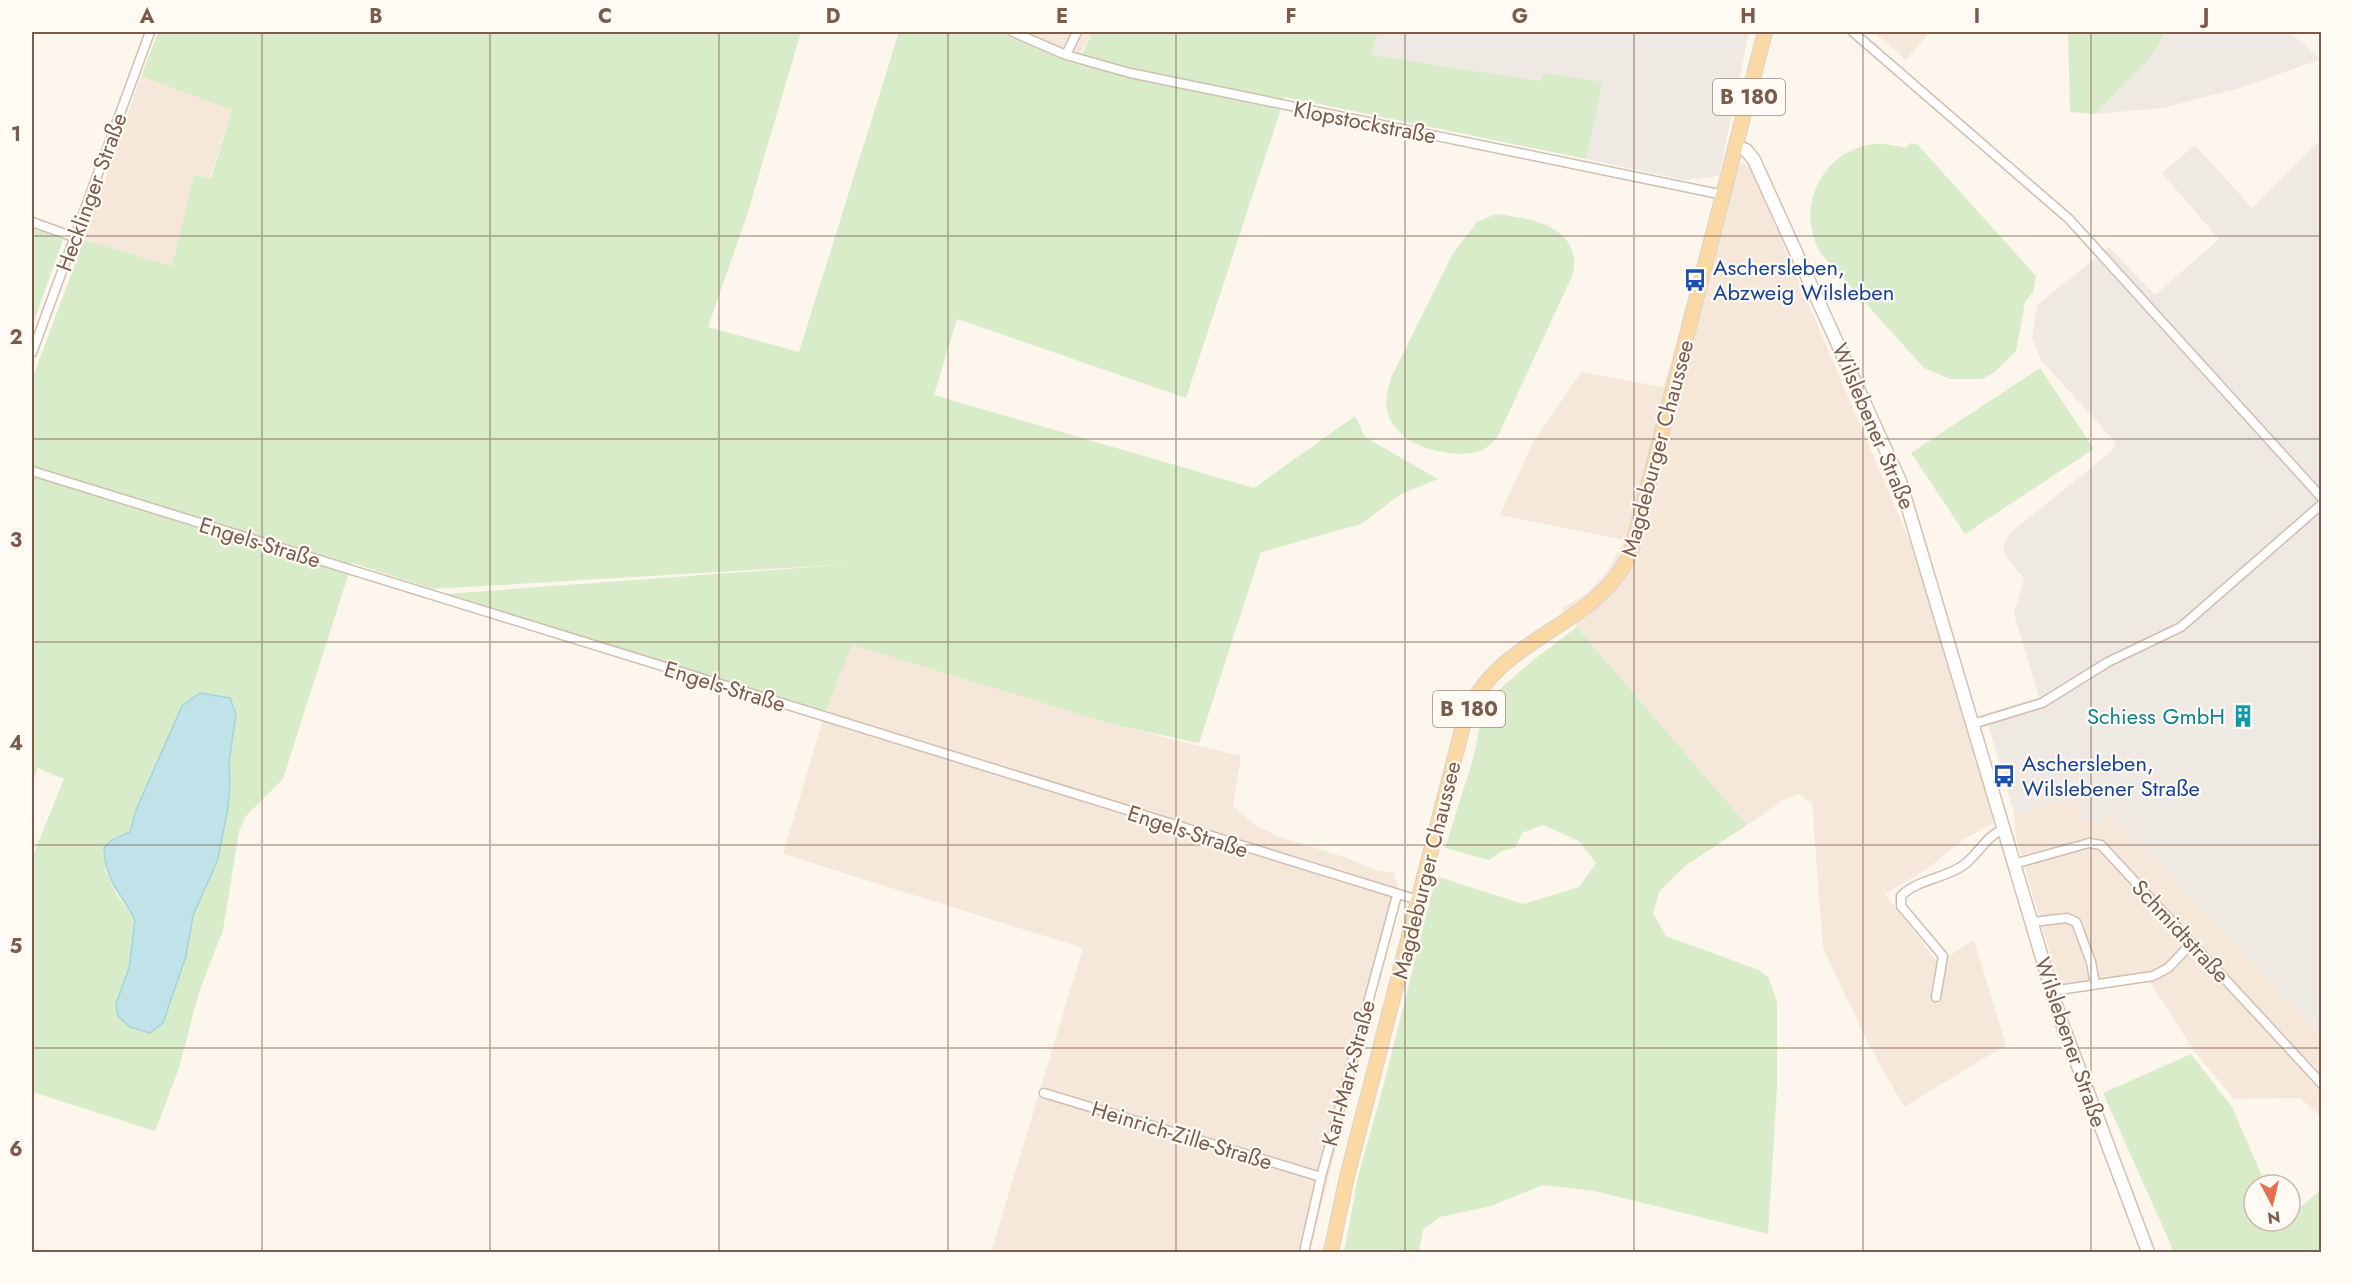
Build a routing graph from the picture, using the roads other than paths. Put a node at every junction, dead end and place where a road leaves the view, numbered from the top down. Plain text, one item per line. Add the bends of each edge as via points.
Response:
1 (150, 32) edge
2 (1013, 32) edge
3 (1077, 32) edge
4 (1766, 32) edge
5 (1853, 32) edge
6 (1066, 55) junction
7 (1736, 146) junction
8 (1724, 195) junction
9 (32, 222) edge
10 (74, 237) junction
11 (32, 353) edge
12 (32, 471) edge
13 (2322, 498) edge
14 (2322, 504) edge
15 (1973, 724) junction
16 (2004, 829) junction
17 (2014, 864) junction
18 (1396, 895) junction
19 (1418, 900) junction
20 (2032, 922) junction
21 (2191, 944) junction
22 (2094, 984) junction
23 (2053, 996) junction
24 (1936, 997) dead end
25 (2322, 1084) edge
26 (1044, 1093) dead end
27 (1321, 1177) junction
28 (1304, 1252) edge
29 (1331, 1252) edge
30 (2148, 1252) edge

1 - 10 street, Hecklinger Straße
2 - 6 street, Klopstockstraße
3 - 6 street
4 - 7 main road, Magdeburger Chaussee / B 180
5 - 13 street via 2069,219
6 - 8 street, Klopstockstraße via 1286,107
7 - 8 main road, Magdeburger Chaussee / B 180
7 - 15 street, Wilslebener Straße via 1754,160 1888,451
8 - 19 main road, Magdeburger Chaussee / B 180 via 1627,561 1607,588 1513,655 1490,675 1473,699 1460,734
9 - 10 street
10 - 11 street, Hecklinger Straße
12 - 18 street, Engels-Straße
14 - 15 street via 2181,627 2108,662 2042,703
15 - 16 street, Wilslebener Straße
16 - 17 street, Wilslebener Straße
16 - 24 street via 1990,837 1964,865 1916,885 1901,896 1901,906 1943,956
17 - 20 street, Wilslebener Straße
17 - 21 street, Schmidtstraße via 2095,842
18 - 19 street, Engels-Straße
18 - 27 street, Karl-Marx-Straße
19 - 29 main road, Magdeburger Chaussee / B 180
20 - 22 street via 2067,918 2076,922
20 - 23 street, Wilslebener Straße
21 - 22 street via 2168,968 2153,976
21 - 25 street, Schmidtstraße
22 - 23 street
23 - 30 street, Wilslebener Straße via 2072,1056
26 - 27 street, Heinrich-Zille-Straße
27 - 28 street, Karl-Marx-Straße

